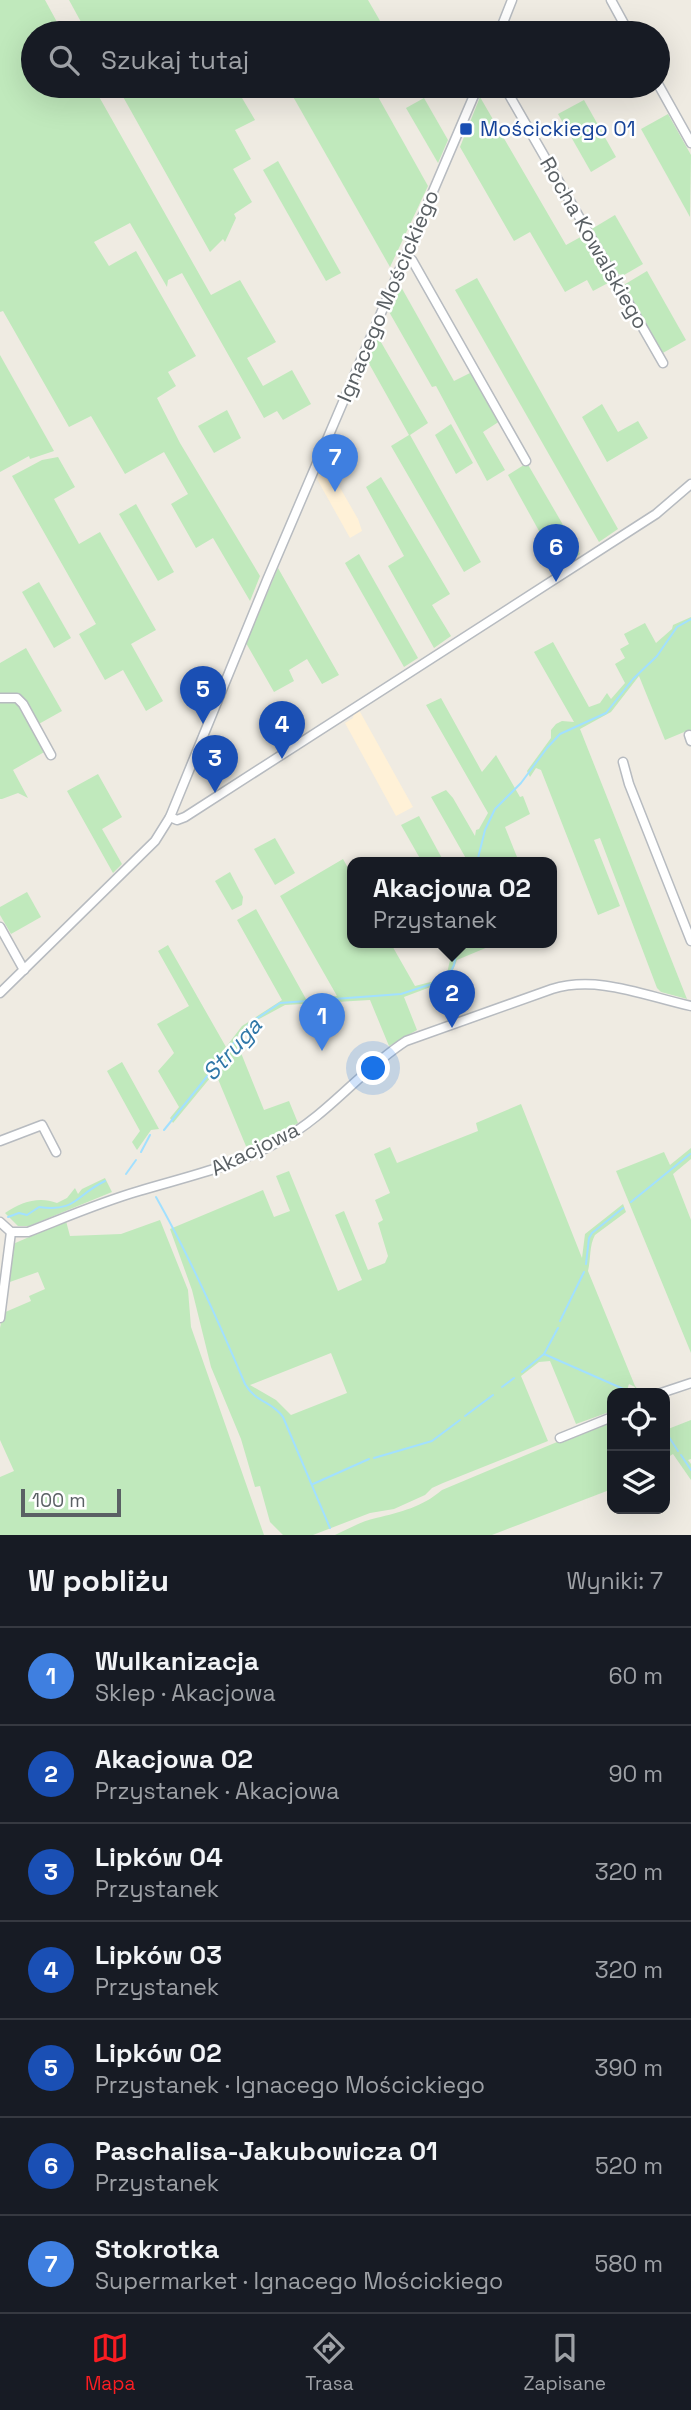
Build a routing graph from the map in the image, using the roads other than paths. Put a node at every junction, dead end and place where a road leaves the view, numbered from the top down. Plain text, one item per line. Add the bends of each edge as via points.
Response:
1 (611, 0) edge
2 (511, 3) edge
3 (504, 21) edge
4 (622, 21) edge
5 (473, 98) edge
6 (510, 98) edge
7 (666, 98) edge
8 (691, 143) edge
9 (405, 256) junction
10 (663, 363) dead end
11 (526, 461) dead end
12 (691, 484) edge
13 (0, 698) edge
14 (51, 755) dead end
15 (623, 762) dead end
16 (170, 817) junction
17 (0, 927) edge
18 (691, 941) edge
19 (24, 970) junction
20 (0, 993) edge
21 (691, 1006) edge
22 (0, 1141) edge
23 (56, 1152) dead end
24 (0, 1222) edge
25 (10, 1232) junction
26 (0, 1318) edge
27 (691, 1383) edge
28 (670, 1390) edge
29 (607, 1419) edge
30 (560, 1438) dead end

1 - 4 street
2 - 3 street
5 - 9 street, Ignacego Mościckiego
6 - 10 street, Rocha Kowalskiego
7 - 8 street
9 - 11 street via 412,260
9 - 16 street, Ignacego Mościckiego
12 - 16 street via 656,514 185,817
13 - 14 street via 17,698 23,704
15 - 18 street
16 - 19 street, Ignacego Mościckiego via 155,841
17 - 19 street
19 - 20 street, Ignacego Mościckiego
21 - 25 street, Akacjowa via 594,984 566,985 540,993 406,1041 311,1120 258,1151 28,1232
22 - 23 street via 42,1125
24 - 25 street
25 - 26 street
27 - 28 street
29 - 30 street

